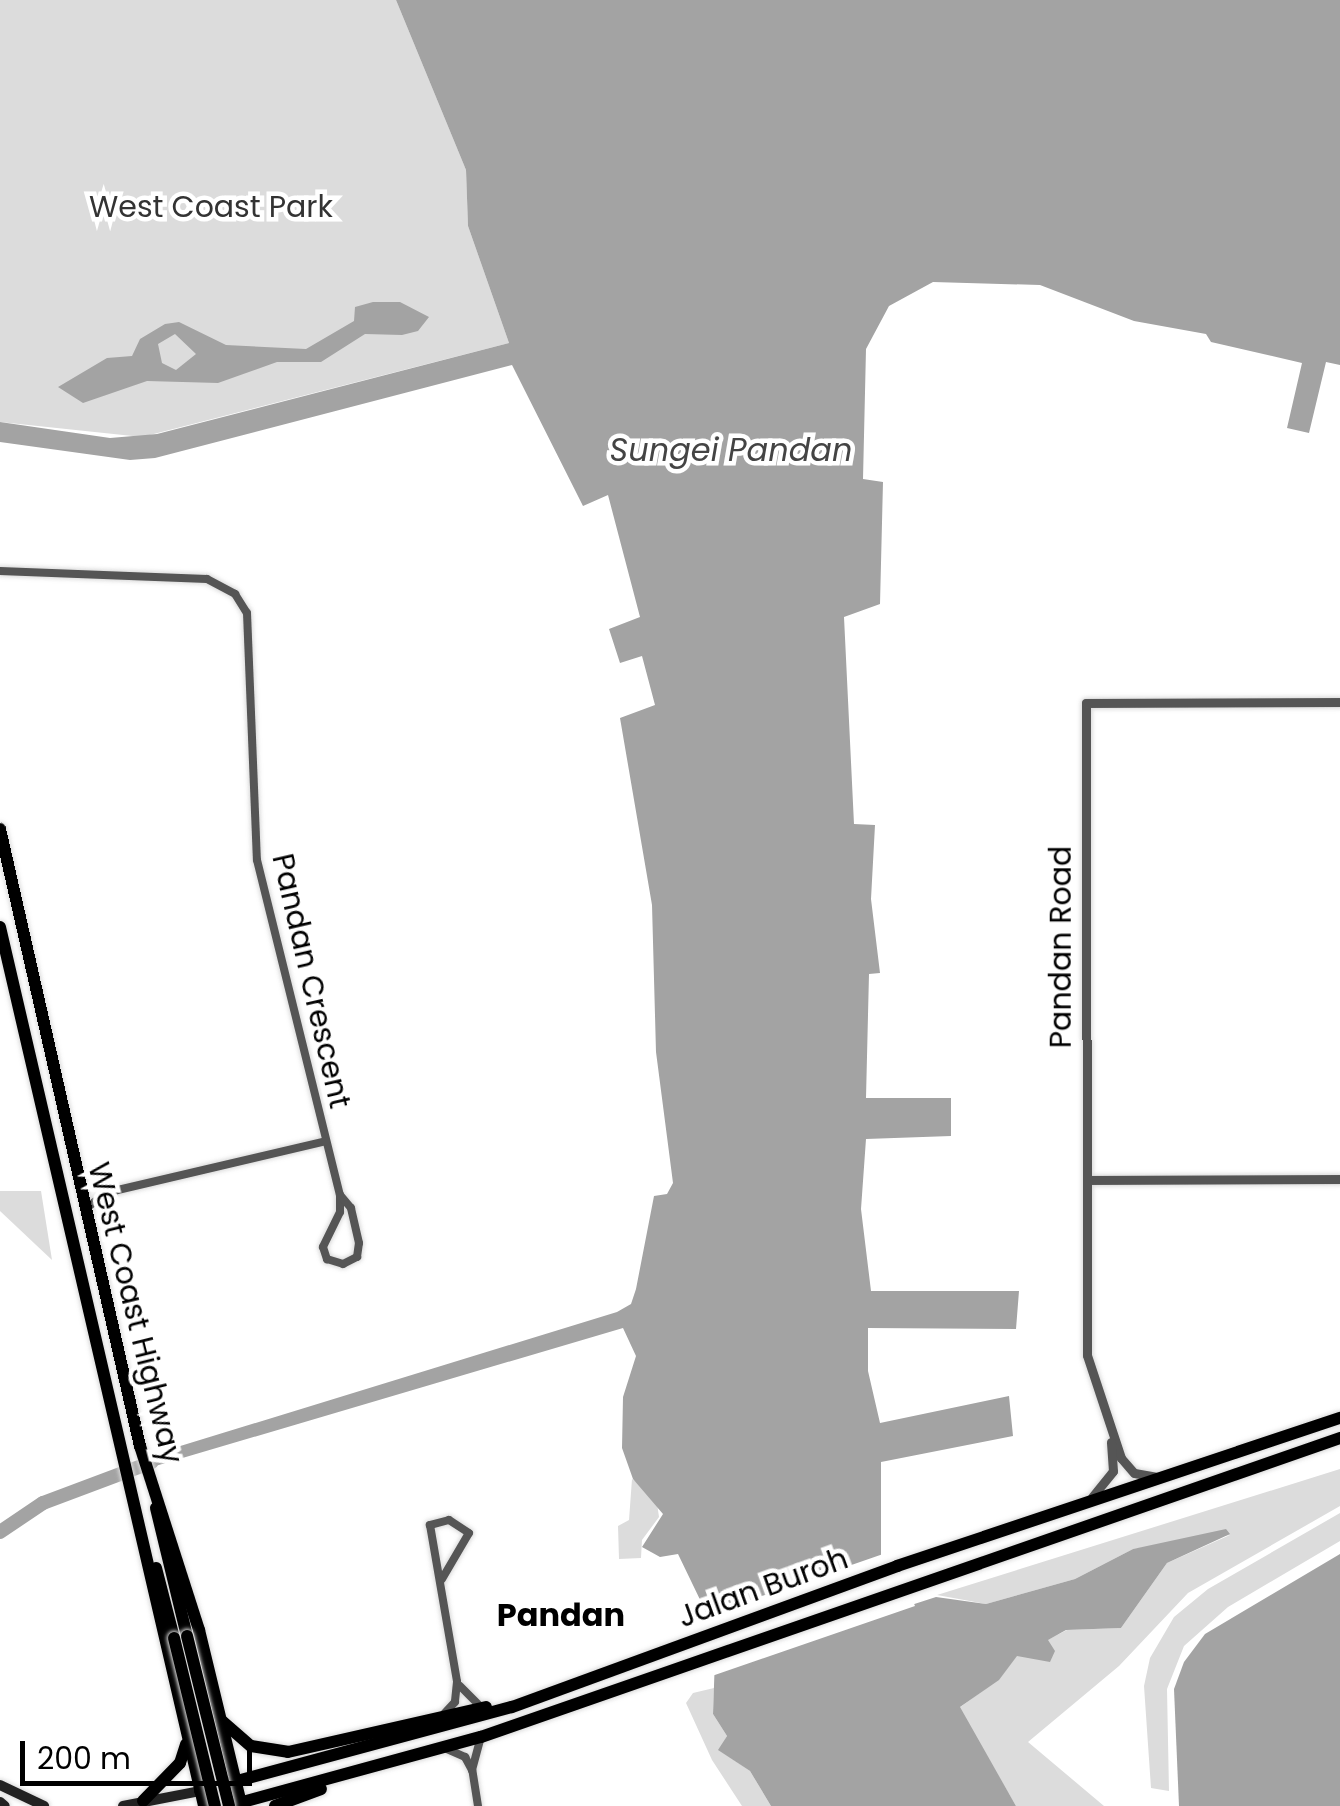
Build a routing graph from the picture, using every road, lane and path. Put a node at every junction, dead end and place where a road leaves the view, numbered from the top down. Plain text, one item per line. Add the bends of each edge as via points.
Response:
1 (0, 572) edge
2 (1340, 702) edge
3 (0, 829) edge
4 (0, 926) edge
5 (40, 1021) junction
6 (24, 1026) junction
7 (326, 1141) junction
8 (1340, 1179) edge
9 (1087, 1180) junction
10 (76, 1182) junction
11 (105, 1193) junction
12 (340, 1195) junction
13 (83, 1210) junction
14 (1340, 1418) edge
15 (1340, 1438) edge
16 (1112, 1442) junction
17 (1160, 1477) junction
18 (154, 1489) junction
19 (132, 1490) junction
20 (1082, 1505) junction
21 (442, 1579) junction
22 (180, 1637) junction
23 (458, 1682) junction
24 (512, 1706) junction
25 (483, 1707) junction
26 (220, 1719) junction
27 (440, 1719) junction
28 (482, 1737) junction
29 (186, 1743) junction
30 (439, 1748) junction
31 (367, 1768) junction
32 (472, 1770) junction
33 (236, 1781) junction
34 (0, 1785) edge
35 (200, 1791) junction
36 (143, 1801) junction
37 (233, 1805) edge
38 (44, 1806) edge
39 (122, 1806) edge
40 (204, 1806) edge
41 (215, 1806) edge
42 (275, 1806) edge
43 (478, 1806) edge

1 - 7 street, Pandan Crescent via 207,579 234,594 248,613 257,860
2 - 9 street, Pandan Road via 1086,702
3 - 5 highway, West Coast Highway
4 - 6 highway, West Coast Highway
5 - 6 highway
5 - 10 highway, West Coast Highway
6 - 19 highway, West Coast Highway
7 - 11 street, Pandan Crescent
7 - 12 street, Pandan Crescent
8 - 9 street
9 - 16 street, Pandan Road via 1087,1355
10 - 11 street
10 - 13 highway, West Coast Highway
11 - 13 street, Pandan Crescent
12 - 12 street, Pandan Crescent via 351,1208 359,1243 357,1257 343,1264 328,1259 322,1247 340,1212
13 - 18 highway, West Coast Highway
14 - 17 highway, Jalan Buroh
15 - 28 highway, Jalan Buroh
16 - 17 street via 1131,1471
16 - 20 street via 1113,1472
17 - 20 highway, Jalan Buroh
18 - 22 highway
18 - 26 highway, West Coast Highway
19 - 22 highway
19 - 29 highway, West Coast Highway
20 - 24 highway, Jalan Buroh
21 - 21 street via 430,1525 449,1520 469,1533
21 - 23 street
22 - 37 highway, bridge
22 - 41 highway, bridge
23 - 25 street
23 - 27 street via 454,1704
24 - 25 highway
24 - 33 highway, Jalan Buroh
25 - 27 highway
26 - 27 highway via 251,1746 288,1752
26 - 33 highway, West Coast Highway
28 - 30 highway, Jalan Buroh
28 - 32 street
29 - 35 highway, West Coast Highway
29 - 36 highway via 180,1763
30 - 31 highway, Jalan Buroh
30 - 32 street via 456,1751
31 - 37 highway, Jalan Buroh
31 - 42 highway via 356,1778
32 - 43 street
33 - 35 highway, Jalan Buroh
33 - 37 highway, West Coast Highway
34 - 38 main road
35 - 36 main road
35 - 40 highway, West Coast Highway
36 - 39 main road

